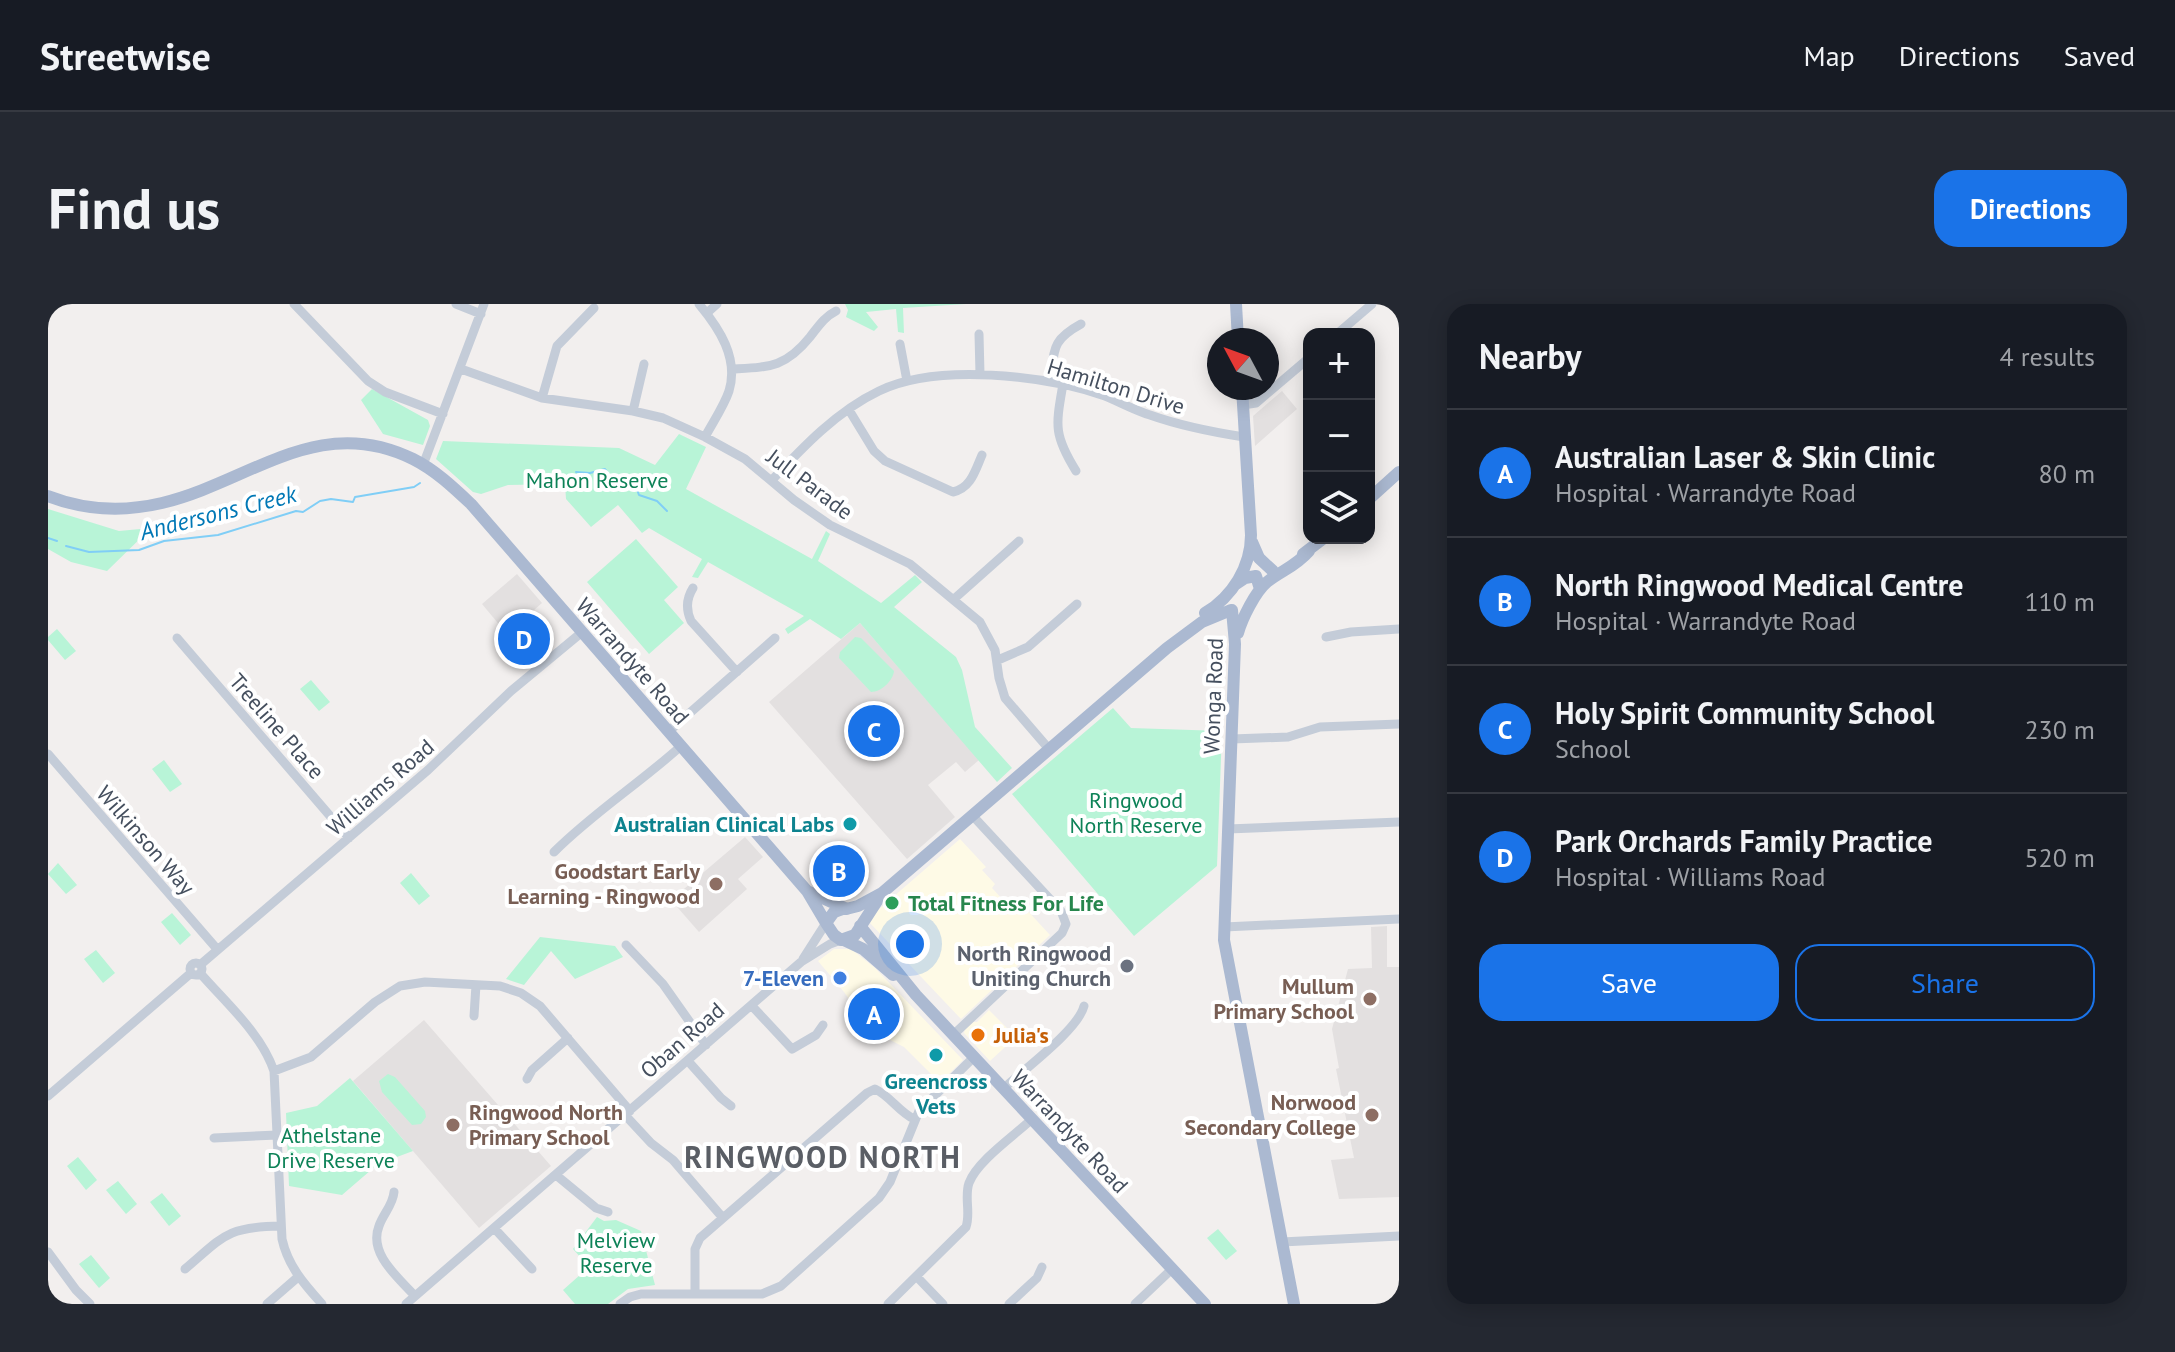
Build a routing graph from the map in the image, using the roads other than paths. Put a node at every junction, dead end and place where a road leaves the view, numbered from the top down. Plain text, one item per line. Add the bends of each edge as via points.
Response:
1 (294, 304) edge
2 (456, 304) edge
3 (699, 304) edge
4 (717, 304) edge
5 (1236, 304) edge
6 (1372, 304) edge
7 (594, 308) dead end
8 (482, 309) edge
9 (836, 311) dead end
10 (707, 313) junction
11 (1081, 324) dead end
12 (1237, 328) edge
13 (1344, 328) edge
14 (979, 334) dead end
15 (900, 344) dead end
16 (1303, 363) edge
17 (644, 364) dead end
18 (461, 369) junction
19 (732, 369) junction
20 (980, 374) junction
21 (907, 381) junction
22 (1050, 382) junction
23 (1063, 384) junction
24 (542, 398) junction
25 (1243, 400) edge
26 (1243, 405) junction
27 (849, 410) junction
28 (633, 411) junction
29 (443, 414) junction
30 (705, 437) junction
31 (1244, 437) junction
32 (982, 455) dead end
33 (423, 465) junction
34 (1076, 471) dead end
35 (1399, 472) edge
36 (772, 480) junction
37 (1375, 494) edge
38 (48, 496) edge
39 (1251, 539) junction
40 (1019, 541) dead end
41 (1317, 544) edge
42 (1309, 551) junction
43 (1273, 571) junction
44 (1258, 583) junction
45 (693, 588) dead end
46 (1228, 593) junction
47 (954, 599) junction
48 (1077, 604) dead end
49 (1231, 610) junction
50 (1218, 615) junction
51 (1399, 629) edge
52 (581, 633) junction
53 (1326, 637) dead end
54 (177, 638) dead end
55 (775, 638) dead end
56 (1235, 642) junction
57 (1167, 648) junction
58 (998, 660) junction
59 (737, 672) junction
60 (1399, 724) edge
61 (668, 732) junction
62 (1232, 739) junction
63 (681, 746) junction
64 (1049, 749) junction
65 (48, 754) edge
66 (972, 815) junction
67 (1399, 822) edge
68 (1228, 829) junction
69 (349, 838) junction
70 (554, 852) dead end
71 (807, 891) junction
72 (882, 893) junction
73 (845, 908) junction
74 (1399, 919) edge
75 (826, 923) junction
76 (860, 925) junction
77 (1224, 927) junction
78 (842, 940) junction
79 (626, 945) dead end
80 (217, 949) junction
81 (801, 962) junction
82 (197, 970) junction
83 (906, 984) junction
84 (476, 985) junction
85 (752, 1006) junction
86 (1084, 1006) dead end
87 (474, 1016) dead end
88 (823, 1025) dead end
89 (953, 1035) junction
90 (568, 1038) junction
91 (706, 1045) junction
92 (974, 1057) junction
93 (688, 1061) junction
94 (274, 1071) junction
95 (527, 1079) dead end
96 (1003, 1089) junction
97 (48, 1096) edge
98 (731, 1106) dead end
99 (628, 1113) junction
100 (914, 1119) junction
101 (1032, 1119) junction
102 (277, 1135) junction
103 (214, 1138) dead end
104 (556, 1175) junction
105 (394, 1192) dead end
106 (608, 1212) dead end
107 (723, 1218) junction
108 (280, 1226) junction
109 (494, 1228) junction
110 (1399, 1236) edge
111 (1282, 1242) junction
112 (48, 1252) edge
113 (1042, 1267) dead end
114 (185, 1269) dead end
115 (532, 1269) dead end
116 (1172, 1269) junction
117 (298, 1277) junction
118 (917, 1277) junction
119 (695, 1294) junction
120 (415, 1296) junction
121 (712, 1300) edge
122 (90, 1304) edge
123 (267, 1304) edge
124 (322, 1304) edge
125 (406, 1304) edge
126 (620, 1304) edge
127 (888, 1304) edge
128 (943, 1304) edge
129 (1009, 1304) edge
130 (1135, 1304) edge
131 (1205, 1304) edge
132 (1294, 1304) edge

1 - 29 street via 368,381
2 - 8 street
3 - 10 street
4 - 10 street
5 - 12 main road
6 - 13 street
7 - 24 street via 557,346
8 - 18 street
9 - 19 street via 784,362
10 - 19 street via 724,337
11 - 22 street via 1056,342
14 - 20 street
15 - 21 street
16 - 26 street via 1256,403
17 - 28 street
18 - 24 street, Jull Parade
18 - 29 street
19 - 30 street via 729,392
20 - 21 street, Hamilton Drive
20 - 22 street, Hamilton Drive
21 - 27 street, Hamilton Drive via 880,390
22 - 23 street, Hamilton Drive
23 - 31 street, Hamilton Drive via 1177,424
23 - 34 street via 1058,436
24 - 28 street, Jull Parade
25 - 26 main road
26 - 31 main road
27 - 32 street via 885,461 953,492 968,484
27 - 36 street, Hamilton Drive
28 - 30 street, Jull Parade
29 - 33 street
30 - 36 street, Jull Parade via 753,463
31 - 39 main road
33 - 38 main road, Warrandyte Road via 386,449 339,443 285,454 163,503 103,508
33 - 52 main road, Warrandyte Road via 471,504
35 - 37 main road
36 - 47 street, Jull Parade via 825,522 910,564
39 - 43 main road
39 - 44 main road
39 - 46 main road via 1246,568
40 - 47 street
41 - 42 main road
42 - 43 main road
42 - 44 main road via 1292,568
43 - 44 main road
44 - 46 main road via 1245,578
44 - 49 main road via 1246,606
44 - 56 main road
45 - 59 street via 687,612 691,621
46 - 49 main road, Wonga Road
46 - 57 main road
47 - 58 street, Jull Parade via 980,622
48 - 58 street via 1028,647
49 - 50 main road
49 - 56 main road, Wonga Road
50 - 56 main road
50 - 57 main road
51 - 53 street
52 - 61 main road, Warrandyte Road
52 - 69 street, Williams Road
54 - 69 street, Treeline Place
55 - 59 street
56 - 62 main road, Wonga Road
57 - 64 main road
58 - 64 street, Jull Parade via 1005,698
59 - 61 street
60 - 62 street via 1320,727 1288,737
61 - 63 main road, Warrandyte Road
62 - 68 main road, Wonga Road
63 - 70 street
63 - 71 main road, Warrandyte Road
64 - 66 main road
65 - 80 street, Wilkinson Way
66 - 72 main road
66 - 89 street via 1061,911 1066,924
67 - 68 street
68 - 77 main road, Wonga Road
69 - 80 street, Williams Road
71 - 73 main road, Warrandyte Road
71 - 75 main road, Warrandyte Road
72 - 73 main road
72 - 76 main road
73 - 75 main road
73 - 76 main road via 856,914
74 - 77 street
75 - 78 main road
75 - 81 street, Oban Road
76 - 78 main road via 855,935
76 - 83 main road, Warrandyte Road
77 - 111 main road, Wonga Road
78 - 81 street, Oban Road
78 - 83 main road, Warrandyte Road via 863,949
79 - 91 street via 663,984
80 - 82 street, Williams Road
81 - 85 street, Oban Road
82 - 94 street via 260,1043
82 - 97 street, Williams Road
83 - 89 main road, Warrandyte Road
84 - 87 street
84 - 90 street via 521,993
84 - 94 street via 400,986 311,1057
85 - 88 street via 792,1049
85 - 91 street, Oban Road
86 - 96 street via 1071,1027
89 - 92 main road, Warrandyte Road
90 - 95 street
90 - 99 street
91 - 93 street, Oban Road
92 - 96 main road, Warrandyte Road
92 - 100 street
93 - 98 street
93 - 99 street, Oban Road
94 - 102 street
96 - 101 main road, Warrandyte Road
99 - 104 street, Oban Road
99 - 107 street
100 - 107 street via 883,1092 867,1093
100 - 121 street via 879,1198 802,1269 772,1292
101 - 116 main road, Warrandyte Road
101 - 118 street via 977,1170 969,1182 966,1227
102 - 103 street
102 - 108 street
104 - 106 street
104 - 109 street, Oban Road
105 - 120 street via 379,1225 377,1248
107 - 119 street via 697,1243
108 - 114 street via 235,1229
108 - 117 street
109 - 115 street
109 - 120 street, Oban Road
110 - 111 street
111 - 132 main road, Wonga Road
112 - 122 street
113 - 129 street
116 - 130 street
116 - 131 main road, Warrandyte Road
117 - 123 street
117 - 124 street
118 - 127 street
118 - 128 street
119 - 121 street
119 - 126 street via 634,1295
120 - 125 street, Oban Road

